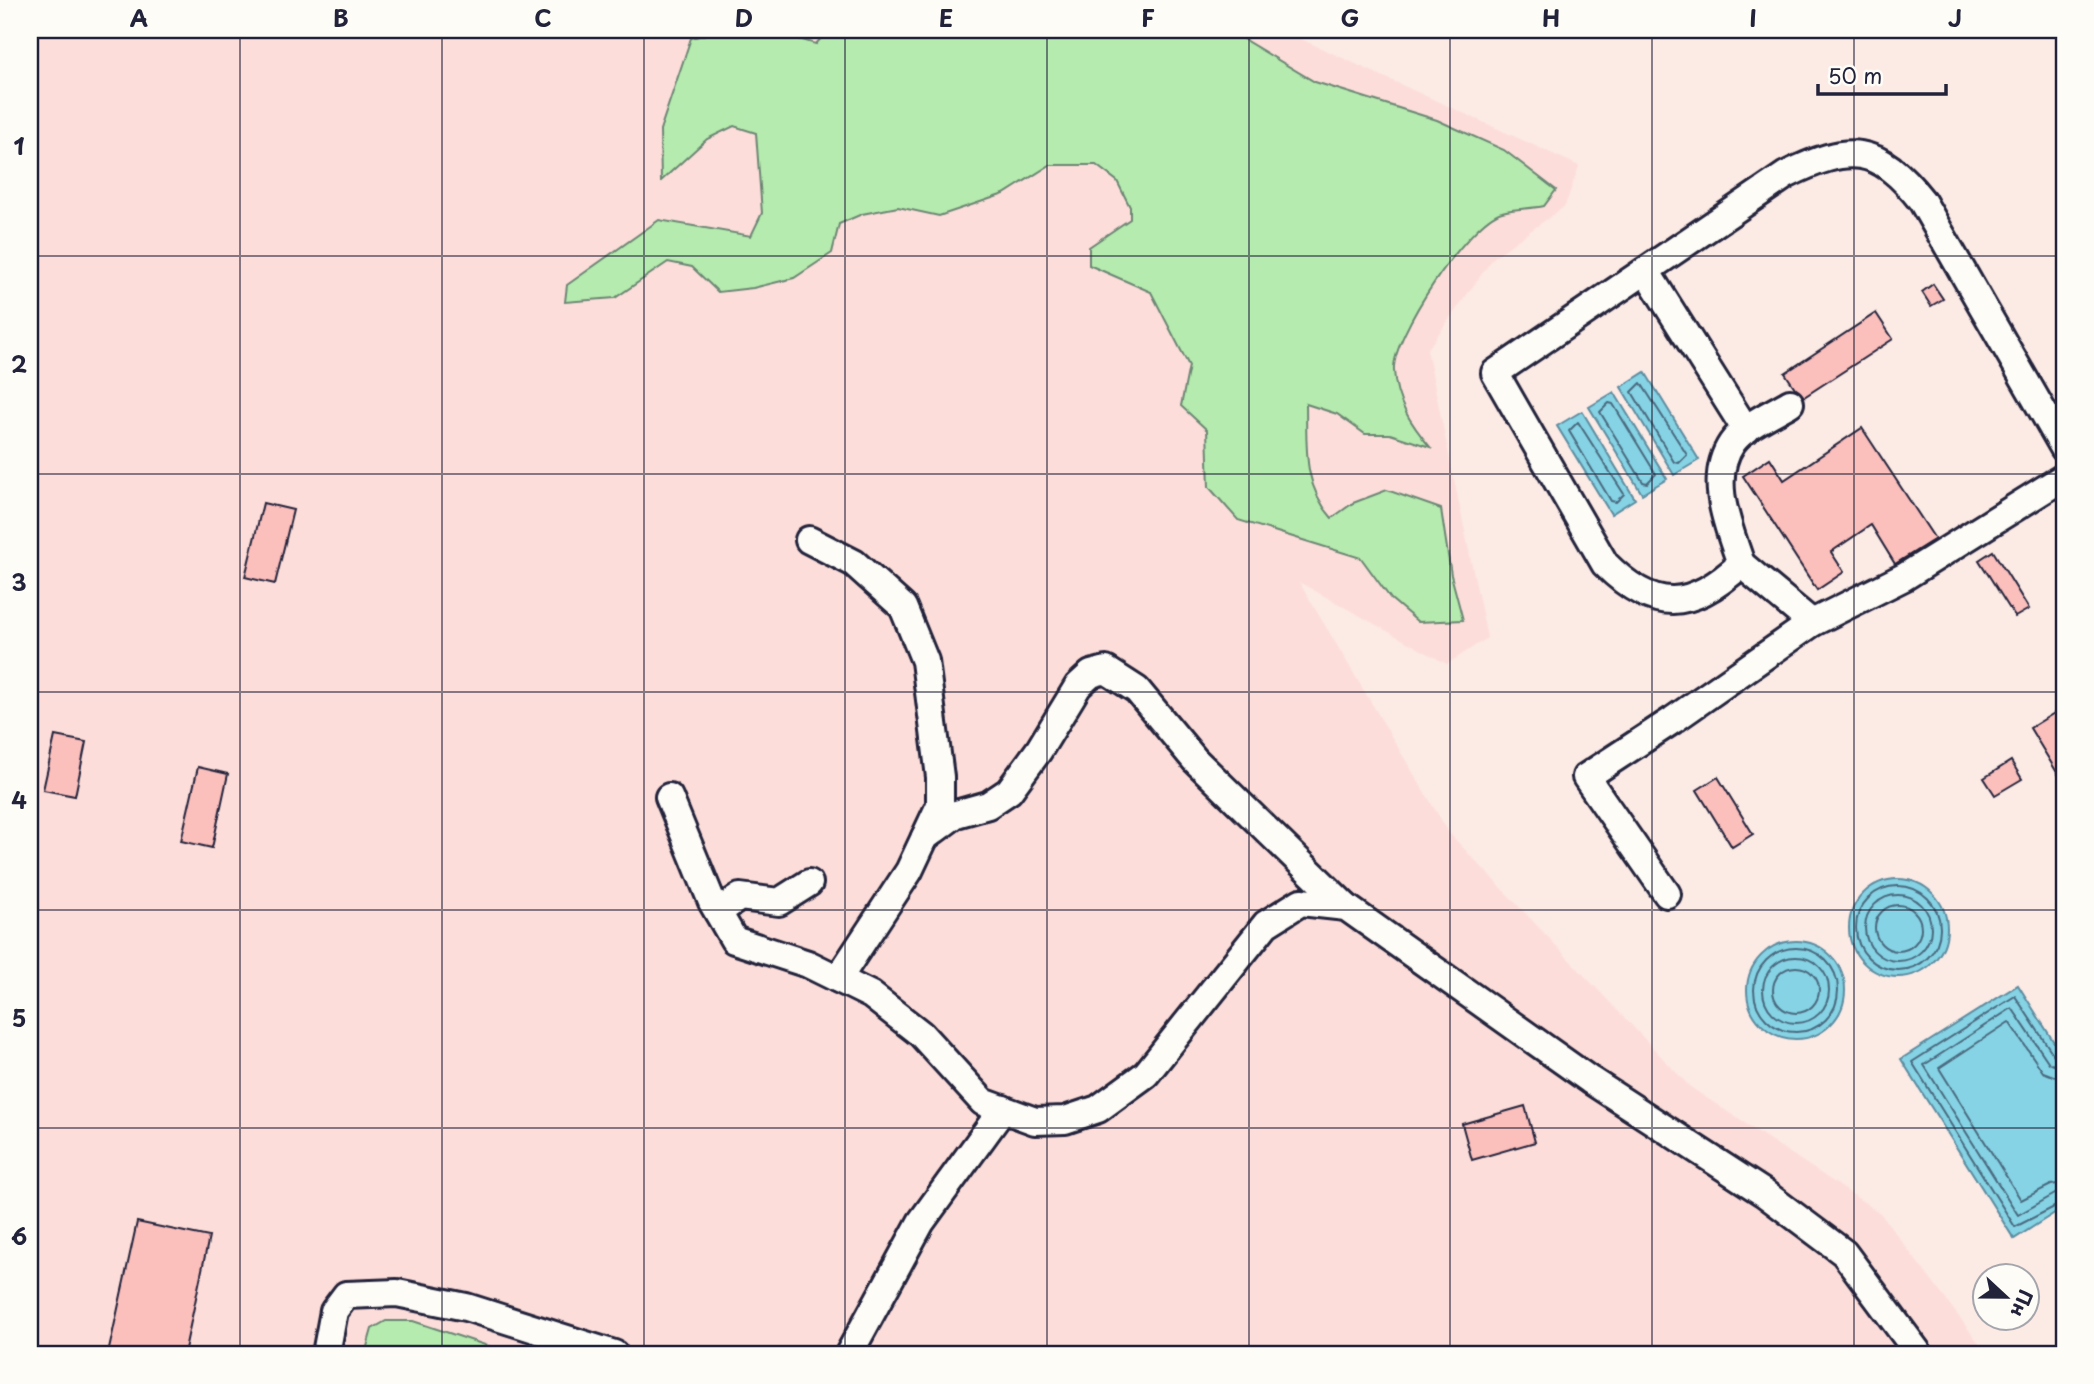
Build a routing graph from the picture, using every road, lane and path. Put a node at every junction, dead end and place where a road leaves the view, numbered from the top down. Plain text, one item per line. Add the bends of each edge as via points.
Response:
1 (1646, 271) junction
2 (1790, 403) dead end
3 (1746, 430) junction
4 (2064, 448) edge
5 (2064, 477) edge
6 (808, 540) dead end
7 (1741, 564) junction
8 (1812, 623) junction
9 (669, 797) dead end
10 (925, 837) junction
11 (809, 883) dead end
12 (1667, 894) dead end
13 (1346, 907) junction
14 (719, 912) junction
15 (838, 979) junction
16 (1003, 1109) junction
17 (326, 1354) edge
18 (614, 1354) edge
19 (849, 1354) edge
20 (1919, 1354) edge

1 - 3 lane
1 - 4 lane via 1810,163 1833,155 1860,154 1884,162 1922,201
1 - 7 lane via 1495,373 1605,564 1627,586 1658,600 1689,598 1716,588
2 - 3 lane
3 - 7 lane via 1732,443 1720,478 1722,501
5 - 8 lane via 1904,577
6 - 10 lane via 854,563 903,607 925,661 940,805
7 - 8 lane
8 - 12 lane via 1586,777
9 - 14 lane
10 - 13 lane via 956,814 988,805 1009,791 1078,686 1091,674 1106,670 1137,690 1195,760
10 - 15 lane via 909,871
11 - 14 lane via 779,902 740,897
13 - 16 lane via 1301,901 1266,924 1146,1074 1098,1110 1065,1120 1035,1121
13 - 20 lane via 1590,1080 1764,1193 1844,1253
14 - 15 lane via 734,940 808,964
15 - 16 lane via 871,995 911,1026 983,1102
16 - 19 lane via 921,1222
17 - 18 lane via 334,1311 346,1295 397,1293 466,1307

